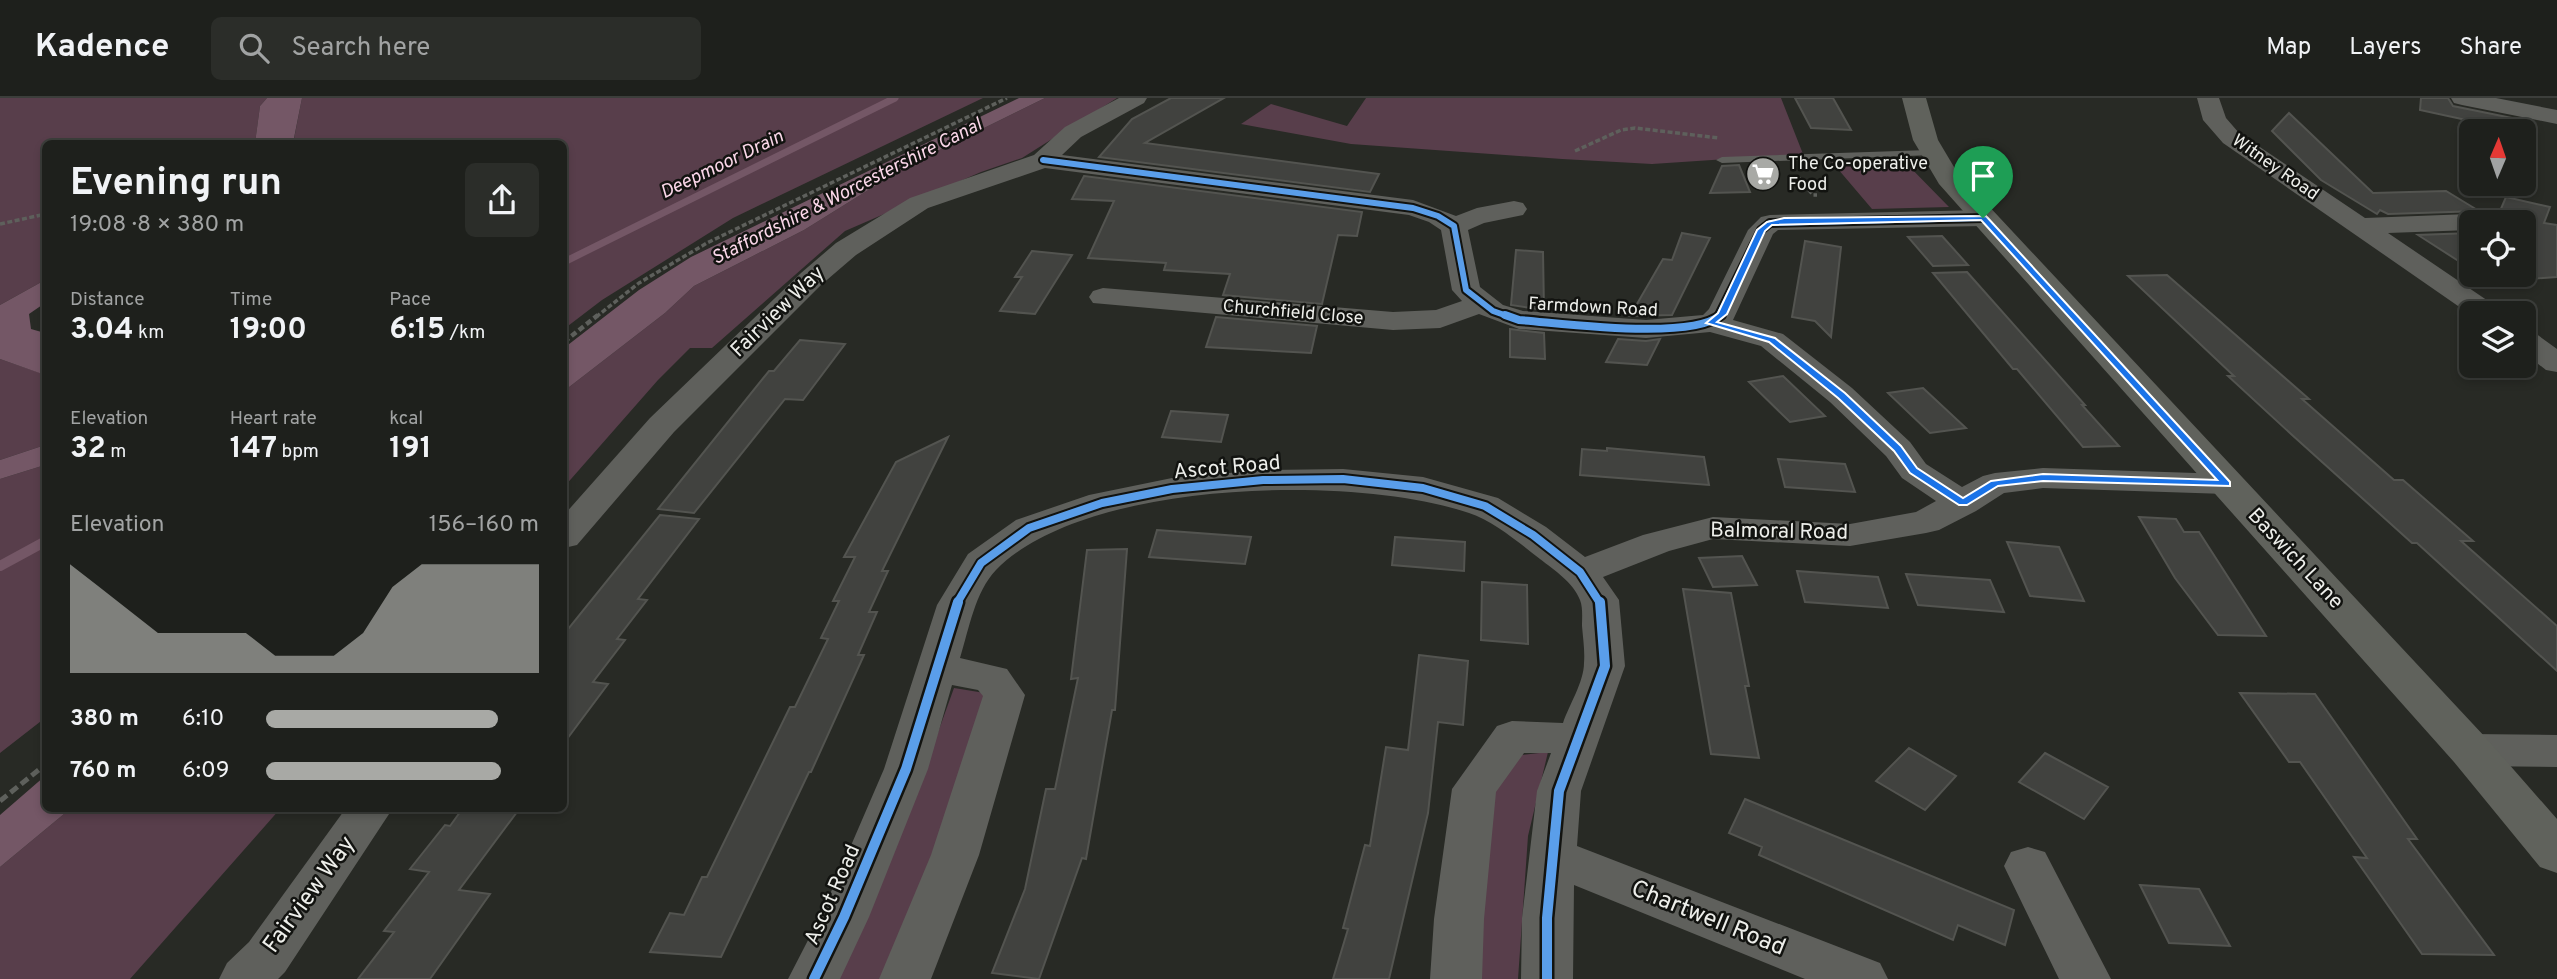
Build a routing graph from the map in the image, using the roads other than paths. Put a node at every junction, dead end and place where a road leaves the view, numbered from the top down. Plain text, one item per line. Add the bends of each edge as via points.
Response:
1 (1136, 98) edge
2 (1913, 98) edge
3 (2208, 98) edge
4 (2462, 98) edge
5 (2557, 117) edge
6 (1929, 153) junction
7 (1043, 160) junction
8 (1722, 160) dead end
9 (1514, 209) dead end
10 (1983, 218) junction
11 (2459, 222) edge
12 (1454, 226) junction
13 (2358, 226) junction
14 (1103, 297) dead end
15 (2469, 301) edge
16 (1480, 304) junction
17 (1710, 323) junction
18 (2536, 347) edge
19 (2557, 362) edge
20 (2226, 484) junction
21 (1963, 503) junction
22 (567, 534) edge
23 (1580, 572) junction
24 (938, 667) junction
25 (1579, 741) junction
26 (2470, 750) junction
27 (2557, 751) edge
28 (368, 812) edge
29 (2557, 853) edge
30 (1554, 857) junction
31 (2028, 866) dead end
32 (245, 979) edge
33 (814, 979) edge
34 (905, 979) edge
35 (1456, 979) edge
36 (1547, 979) edge
37 (1862, 979) edge
38 (2085, 979) edge

1 - 7 street via 1073,132
2 - 6 street, Baswich Lane
3 - 13 street, Witney Road via 2215,120 2231,138
4 - 5 street
6 - 8 lane
6 - 10 street, Baswich Lane
7 - 12 street via 1413,208
7 - 22 street, Fairview Way via 919,203 846,249 662,425
9 - 12 street
10 - 17 street via 1770,223 1761,230 1722,314
10 - 20 street, Baswich Lane
11 - 13 street
12 - 16 street via 1466,290
13 - 15 street, Witney Road
14 - 16 street, Churchfield Close via 1393,321 1440,319
16 - 17 street, Farmdown Road via 1519,320 1646,329
17 - 21 street via 1772,340 1841,396 1898,449 1913,471
18 - 19 street
20 - 21 street, Balmoral Road via 2043,478 1995,483
20 - 26 street, Baswich Lane
21 - 23 street, Balmoral Road via 1926,522 1850,535 1713,528 1656,543
23 - 24 street, Ascot Road via 1533,534 1485,506 1423,488 1343,479 1263,480 1172,489 1102,503 1029,528 981,564 956,605
23 - 25 street, Ascot Road via 1600,600 1605,666
24 - 33 street, Ascot Road via 906,769
24 - 34 street via 992,679 1004,695 955,855
25 - 30 street, Ascot Road via 1559,791
25 - 35 street via 1512,737 1474,789
26 - 27 street
26 - 29 street, Baswich Lane
28 - 32 street, Fairview Way via 267,957
30 - 36 street, Ascot Road
30 - 37 street, Chartwell Road
31 - 38 street

